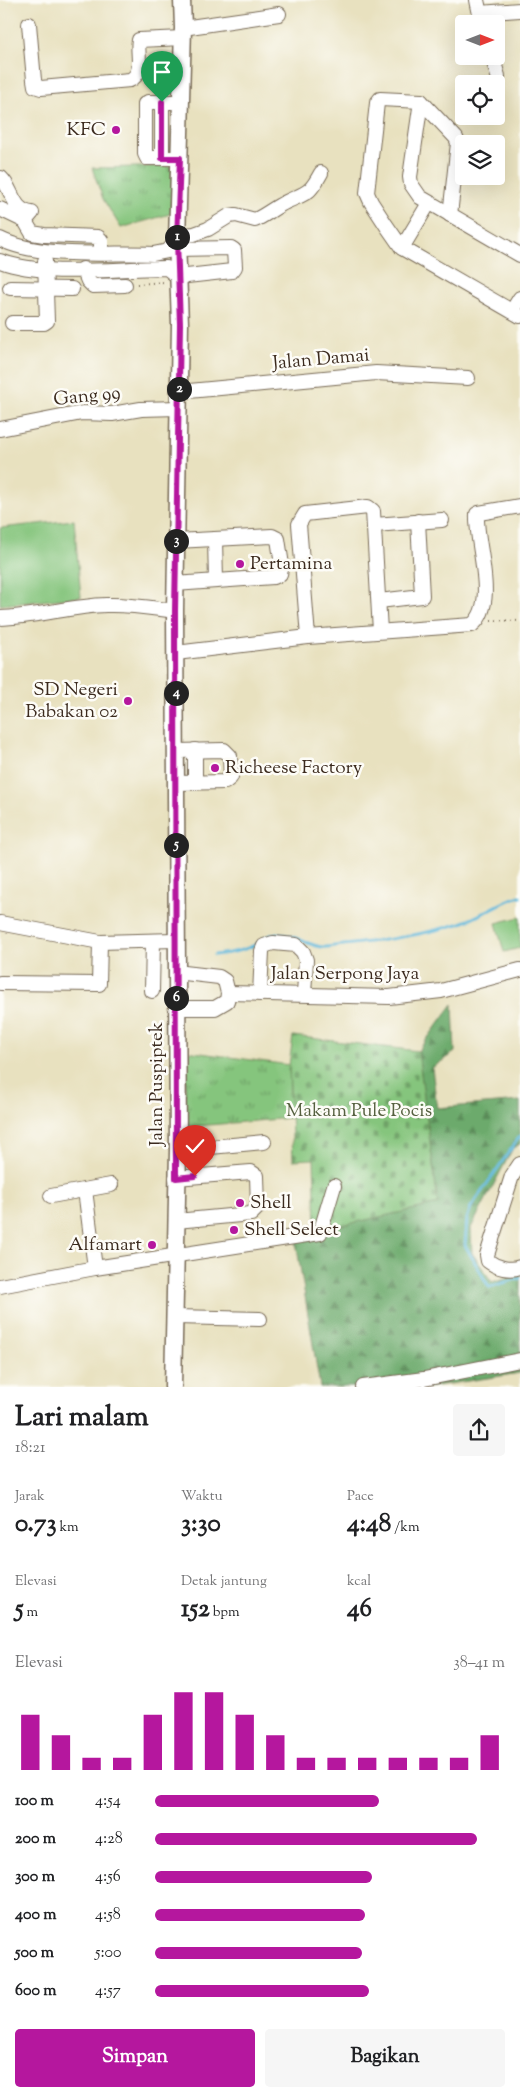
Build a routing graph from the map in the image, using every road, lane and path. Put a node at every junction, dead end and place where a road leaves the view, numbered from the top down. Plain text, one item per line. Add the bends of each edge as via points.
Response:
1 (182, 0) edge
2 (520, 10) edge
3 (480, 12) edge
4 (279, 14) dead end
5 (29, 24) dead end
6 (183, 33) junction
7 (421, 101) junction
8 (181, 102) junction
9 (180, 158) junction
10 (321, 173) dead end
11 (0, 180) edge
12 (429, 203) junction
13 (0, 209) edge
14 (450, 215) junction
15 (25, 221) junction
16 (0, 239) edge
17 (177, 242) junction
18 (402, 248) junction
19 (44, 250) junction
20 (101, 252) junction
21 (520, 255) edge
22 (0, 261) edge
23 (45, 270) junction
24 (83, 270) junction
25 (172, 273) junction
26 (124, 285) joint
27 (10, 288) dead end
28 (72, 289) dead end
29 (47, 290) junction
30 (520, 298) edge
31 (516, 314) edge
32 (12, 323) dead end
33 (468, 378) dead end
34 (179, 400) junction
35 (0, 429) edge
36 (520, 506) edge
37 (442, 520) dead end
38 (418, 522) junction
39 (374, 525) junction
40 (215, 539) junction
41 (176, 541) junction
42 (216, 581) junction
43 (175, 584) junction
44 (379, 601) junction
45 (175, 611) junction
46 (0, 618) edge
47 (479, 618) junction
48 (520, 621) edge
49 (380, 631) junction
50 (308, 637) junction
51 (176, 653) junction
52 (195, 750) junction
53 (176, 751) junction
54 (176, 783) junction
55 (195, 783) junction
56 (0, 923) edge
57 (175, 940) junction
58 (153, 941) junction
59 (100, 942) junction
60 (520, 970) edge
61 (176, 972) junction
62 (0, 983) edge
63 (152, 991) dead end
64 (228, 993) junction
65 (260, 994) junction
66 (304, 994) junction
67 (176, 1008) junction
68 (264, 1142) dead end
69 (178, 1150) junction
70 (520, 1164) edge
71 (516, 1177) edge
72 (176, 1178) junction
73 (111, 1185) dead end
74 (334, 1186) dead end
75 (85, 1190) junction
76 (52, 1196) dead end
77 (176, 1221) junction
78 (176, 1255) junction
79 (520, 1267) edge
80 (95, 1268) junction
81 (0, 1286) edge
82 (175, 1317) junction
83 (260, 1319) dead end
84 (520, 1360) edge
85 (426, 1383) edge
86 (173, 1387) edge
87 (363, 1387) edge

1 - 6 main road, Jalan Puspiptek
2 - 3 street
4 - 6 street
5 - 6 street via 35,86 40,88 130,80 139,72 139,40
6 - 8 main road, Jalan Puspiptek
7 - 12 street via 411,184
7 - 14 street via 452,132 458,143
7 - 18 street via 385,98 377,103 367,193
8 - 9 main road, Jalan Puspiptek
8 - 9 street via 162,102 162,158
9 - 17 main road, Jalan Puspiptek
10 - 17 street via 306,194 255,220 229,216
11 - 15 street via 6,183 17,206 32,213
12 - 14 street
12 - 18 street
13 - 15 street
14 - 21 street
15 - 20 street via 32,233 98,237
16 - 19 street via 25,248
17 - 20 street via 168,252 162,253
17 - 25 main road, Jalan Puspiptek
17 - 25 street via 231,248 234,250 235,267 232,271
18 - 31 street
19 - 20 street
19 - 23 street
22 - 23 street
23 - 24 street
23 - 29 street
24 - 25 street
24 - 26 street via 93,286
25 - 26 path via 163,283
25 - 34 main road, Jalan Puspiptek
27 - 29 street
28 - 29 street
29 - 32 street via 46,322
30 - 31 street
33 - 34 street, Jalan Damai via 376,373
34 - 35 street, Gang 99 via 147,409 112,414 82,413
34 - 41 main road, Jalan Puspiptek
36 - 47 street via 477,514 484,576
37 - 38 street
38 - 39 street
38 - 44 street via 422,596
39 - 44 street
39 - 50 street via 373,511 368,507 302,515 299,524
40 - 41 street
40 - 42 street
40 - 42 street via 272,536 278,540 282,565 278,576
41 - 43 main road, Jalan Puspiptek
42 - 43 street
43 - 45 main road, Jalan Puspiptek
44 - 49 street
45 - 46 street via 136,605 105,605
45 - 51 main road, Jalan Puspiptek
47 - 48 path
47 - 49 street via 470,626
49 - 50 street
50 - 51 street
51 - 53 main road, Jalan Puspiptek
52 - 53 street
52 - 55 street
52 - 55 street via 221,749 227,752 231,777 225,782
53 - 54 main road, Jalan Puspiptek
54 - 55 street
54 - 57 main road, Jalan Puspiptek
56 - 59 street
57 - 58 street
57 - 61 main road, Jalan Puspiptek
58 - 59 street
58 - 63 street
59 - 62 street via 99,984
60 - 66 street, Jalan Serpong Jaya via 417,994 389,997
61 - 64 street via 220,977 225,981
61 - 67 main road, Jalan Puspiptek
64 - 65 street, Jalan Serpong Jaya
64 - 67 street via 227,1001 215,1008
65 - 66 street, Jalan Serpong Jaya
65 - 66 street via 262,951 264,946 273,943 296,945 303,952 306,960
67 - 69 main road, Jalan Puspiptek
68 - 69 street
69 - 72 main road, Jalan Puspiptek
70 - 71 street
71 - 79 street via 487,1256 492,1264 512,1270
72 - 77 main road, Jalan Puspiptek
72 - 77 street via 251,1172 257,1176 258,1207 251,1214
73 - 75 street
74 - 78 street via 320,1233
75 - 76 street
75 - 80 street
77 - 78 main road, Jalan Puspiptek
78 - 80 street
78 - 82 main road, Jalan Puspiptek
80 - 81 street
82 - 83 street
82 - 86 main road, Jalan Puspiptek
84 - 85 street
85 - 87 street

